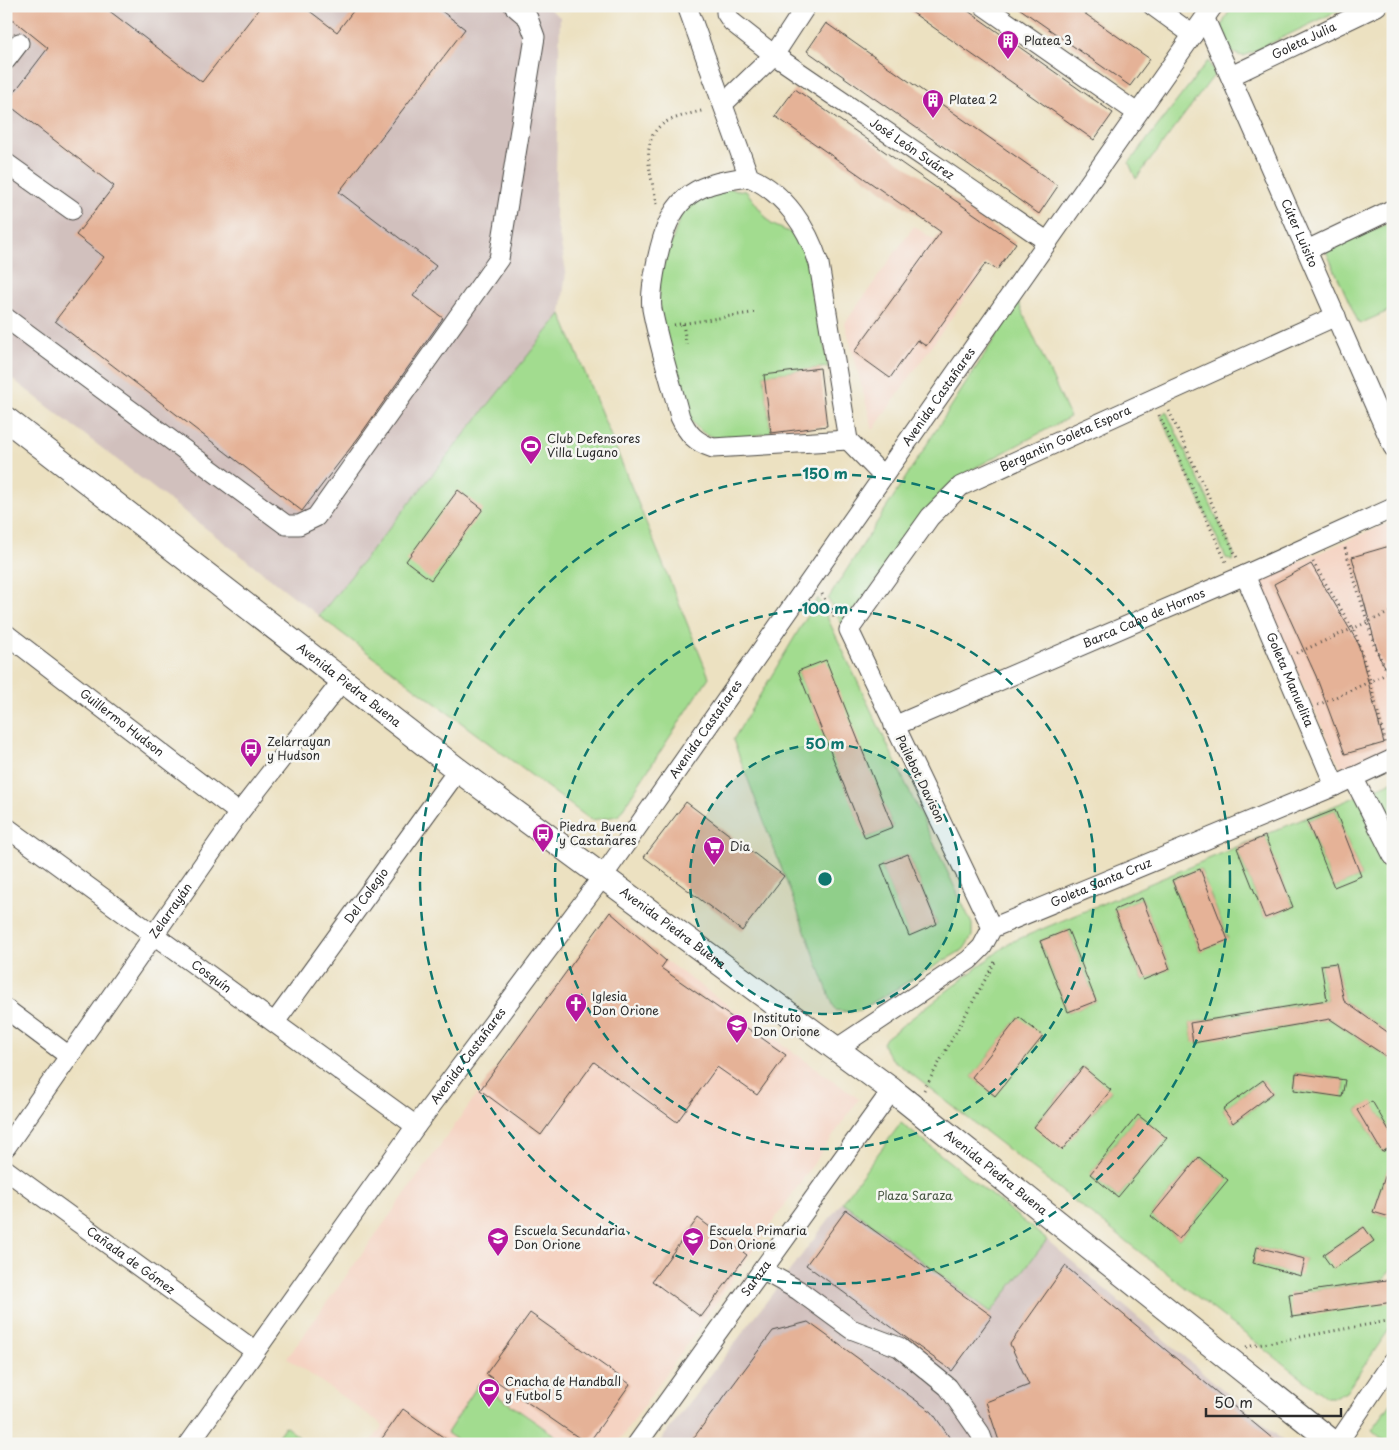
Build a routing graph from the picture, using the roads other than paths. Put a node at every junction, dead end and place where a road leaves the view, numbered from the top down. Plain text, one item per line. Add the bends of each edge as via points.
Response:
1 (514, 6) edge
2 (688, 6) edge
3 (726, 6) edge
4 (806, 6) edge
5 (984, 6) edge
6 (1153, 6) edge
7 (1377, 6) edge
8 (1209, 13) edge
9 (1193, 35) junction
10 (18, 43) dead end
11 (774, 55) junction
12 (6, 60) edge
13 (1231, 76) junction
14 (723, 104) junction
15 (1136, 113) junction
16 (6, 163) edge
17 (749, 177) junction
18 (1393, 209) edge
19 (72, 210) dead end
20 (1048, 242) junction
21 (1307, 250) junction
22 (1336, 316) junction
23 (6, 318) edge
24 (6, 419) edge
25 (848, 440) junction
26 (1393, 447) edge
27 (883, 476) junction
28 (1393, 508) edge
29 (1241, 576) junction
30 (849, 630) joint
31 (6, 634) edge
32 (342, 682) junction
33 (894, 726) junction
34 (1391, 759) edge
35 (458, 770) junction
36 (1353, 778) junction
37 (1334, 786) junction
38 (239, 813) junction
39 (6, 827) edge
40 (1393, 856) edge
41 (603, 876) junction
42 (992, 928) junction
43 (153, 935) junction
44 (6, 1009) edge
45 (275, 1022) junction
46 (836, 1049) junction
47 (68, 1056) junction
48 (892, 1090) junction
49 (416, 1126) junction
50 (6, 1147) edge
51 (6, 1170) edge
52 (762, 1270) junction
53 (256, 1351) junction
54 (1393, 1361) edge
55 (189, 1444) edge
56 (638, 1444) edge
57 (984, 1444) edge
58 (1336, 1444) edge

1 - 23 street via 528,18 535,37 499,259 316,517 299,525 286,525
2 - 14 street
3 - 11 street, José León Suárez via 732,22
4 - 11 street
5 - 15 street
6 - 9 street
7 - 13 street, Goleta Julia
8 - 9 street, Avenida Castañares
8 - 13 street, Cúter Luisito
9 - 15 street, Avenida Castañares
10 - 12 street
11 - 14 street
11 - 20 street, José León Suárez
13 - 21 street, Cúter Luisito
14 - 17 street
15 - 20 street, Avenida Castañares
16 - 19 street
17 - 25 street via 766,185 804,225 812,244 819,264
17 - 25 street via 720,180 695,190 676,207 663,234 652,308 680,417 688,433 699,444 713,448
18 - 21 street
20 - 27 street, Avenida Castañares
21 - 22 street, Cúter Luisito
22 - 26 street, Cúter Luisito
22 - 30 street, Bergantin Goleta Espora via 961,486 930,518
24 - 32 main road, Avenida Piedra Buena
25 - 27 street
27 - 41 street, Avenida Castañares
28 - 29 street, Barca Cabo de Hornos
29 - 33 street, Barca Cabo de Hornos
29 - 37 street, Goleta Manuelita via 1281,660
30 - 33 street, Pailebot Davison
31 - 38 street, Guillermo Hudson
32 - 35 main road, Avenida Piedra Buena
32 - 38 street, Zelarrayán
33 - 42 street, Pailebot Davison
34 - 36 street, Goleta Santa Cruz
35 - 41 main road, Avenida Piedra Buena
35 - 45 street, Del Colegio
36 - 37 street, Goleta Santa Cruz
36 - 40 street
37 - 42 street, Goleta Santa Cruz
38 - 43 street, Zelarrayán
39 - 43 street, Cosquín
41 - 46 main road, Avenida Piedra Buena
41 - 49 street, Avenida Castañares
42 - 46 street via 982,947 969,960
43 - 45 street, Cosquín
43 - 47 street, Zelarrayán
44 - 47 street
45 - 49 street, Cosquín
46 - 48 main road, Avenida Piedra Buena
47 - 50 street, Zelarrayán
48 - 52 street, Saraza
48 - 58 main road, Avenida Piedra Buena
49 - 53 street, Avenida Castañares
51 - 53 street, Cañada de Gómez
52 - 56 street, Saraza
52 - 57 street via 798,1290 851,1329 899,1347 948,1387
53 - 55 street, Avenida Castañares
54 - 58 street

